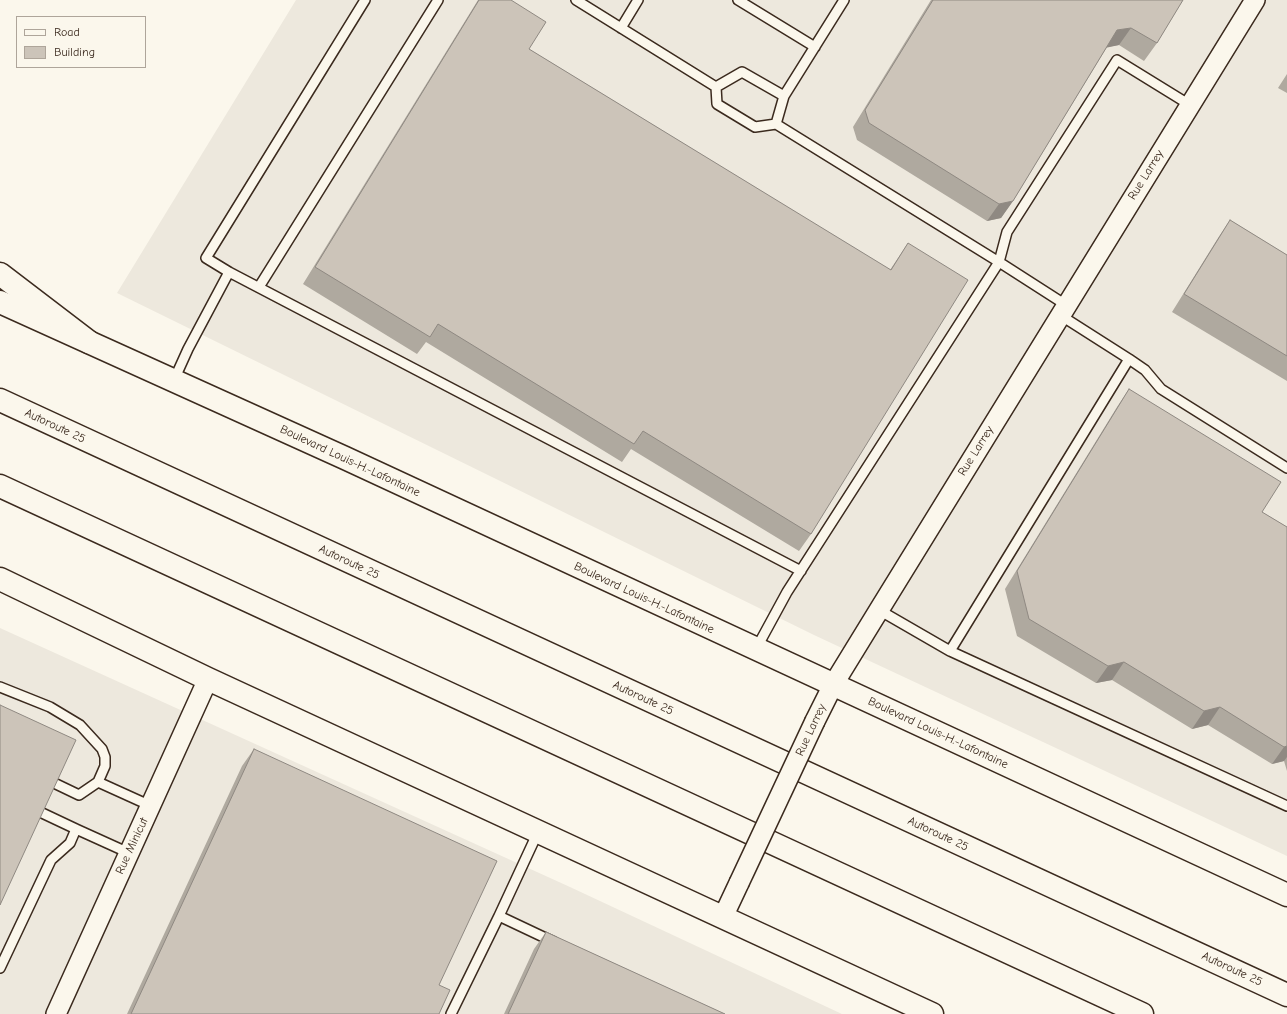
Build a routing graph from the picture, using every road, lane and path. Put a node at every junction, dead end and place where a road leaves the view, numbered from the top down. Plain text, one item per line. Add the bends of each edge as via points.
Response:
1 (365, 0) edge
2 (438, 0) edge
3 (576, 0) edge
4 (638, 0) edge
5 (738, 0) edge
6 (844, 0) edge
7 (1255, 0) edge
8 (621, 28) junction
9 (815, 47) junction
10 (716, 87) junction
11 (784, 96) junction
12 (1190, 105) junction
13 (776, 124) junction
14 (999, 262) junction
15 (229, 272) junction
16 (0, 274) edge
17 (259, 287) junction
18 (0, 302) edge
19 (1063, 310) junction
20 (90, 342) junction
21 (1129, 359) junction
22 (174, 380) junction
23 (0, 400) edge
24 (1287, 468) edge
25 (0, 486) edge
26 (801, 571) junction
27 (0, 579) edge
28 (879, 610) junction
29 (756, 650) junction
30 (950, 651) junction
31 (208, 679) junction
32 (833, 685) junction
33 (0, 687) edge
34 (98, 782) junction
35 (54, 783) edge
36 (151, 806) junction
37 (1287, 806) edge
38 (40, 812) edge
39 (76, 829) junction
40 (538, 832) junction
41 (129, 853) junction
42 (1287, 895) edge
43 (499, 916) junction
44 (723, 917) junction
45 (563, 946) edge
46 (0, 968) edge
47 (1287, 995) edge
48 (56, 1014) edge
49 (451, 1014) edge
50 (932, 1014) edge
51 (1142, 1014) edge

1 - 15 lane via 206,258
2 - 17 lane
3 - 8 lane
4 - 8 lane
5 - 9 lane
6 - 9 lane
7 - 12 street, Rue Larrey
8 - 10 lane
9 - 11 lane
10 - 11 lane via 742,72
10 - 13 lane via 717,104 755,127
11 - 13 lane
12 - 14 lane via 1117,60 1007,232
12 - 19 street, Rue Larrey
13 - 14 lane
14 - 19 lane
14 - 26 lane
15 - 17 lane
15 - 22 lane
16 - 20 main road
17 - 26 lane
18 - 20 main road, Boulevard Louis-H.-Lafontaine
19 - 21 lane
19 - 28 street, Rue Larrey
20 - 22 main road, Boulevard Louis-H.-Lafontaine
21 - 24 lane via 1145,370 1161,390
21 - 30 lane
22 - 29 main road, Boulevard Louis-H.-Lafontaine
23 - 47 main road, Autoroute 25
25 - 51 main road
26 - 29 lane via 783,598
27 - 31 main road
28 - 30 lane
28 - 32 street, Rue Larrey
29 - 32 main road, Boulevard Louis-H.-Lafontaine
30 - 37 lane
31 - 36 street, Rue Minicut
31 - 40 main road
32 - 42 main road, Boulevard Louis-H.-Lafontaine
32 - 44 street, Rue Larrey, bridge
33 - 34 lane via 50,707 80,725 102,749 105,757 105,766
34 - 35 lane via 79,795
34 - 36 lane
36 - 41 street, Rue Minicut
38 - 39 lane
39 - 41 lane
39 - 46 lane via 70,843 51,860
40 - 43 lane
40 - 44 main road
41 - 48 street, Rue Minicut
43 - 45 lane
43 - 49 lane
44 - 50 main road

